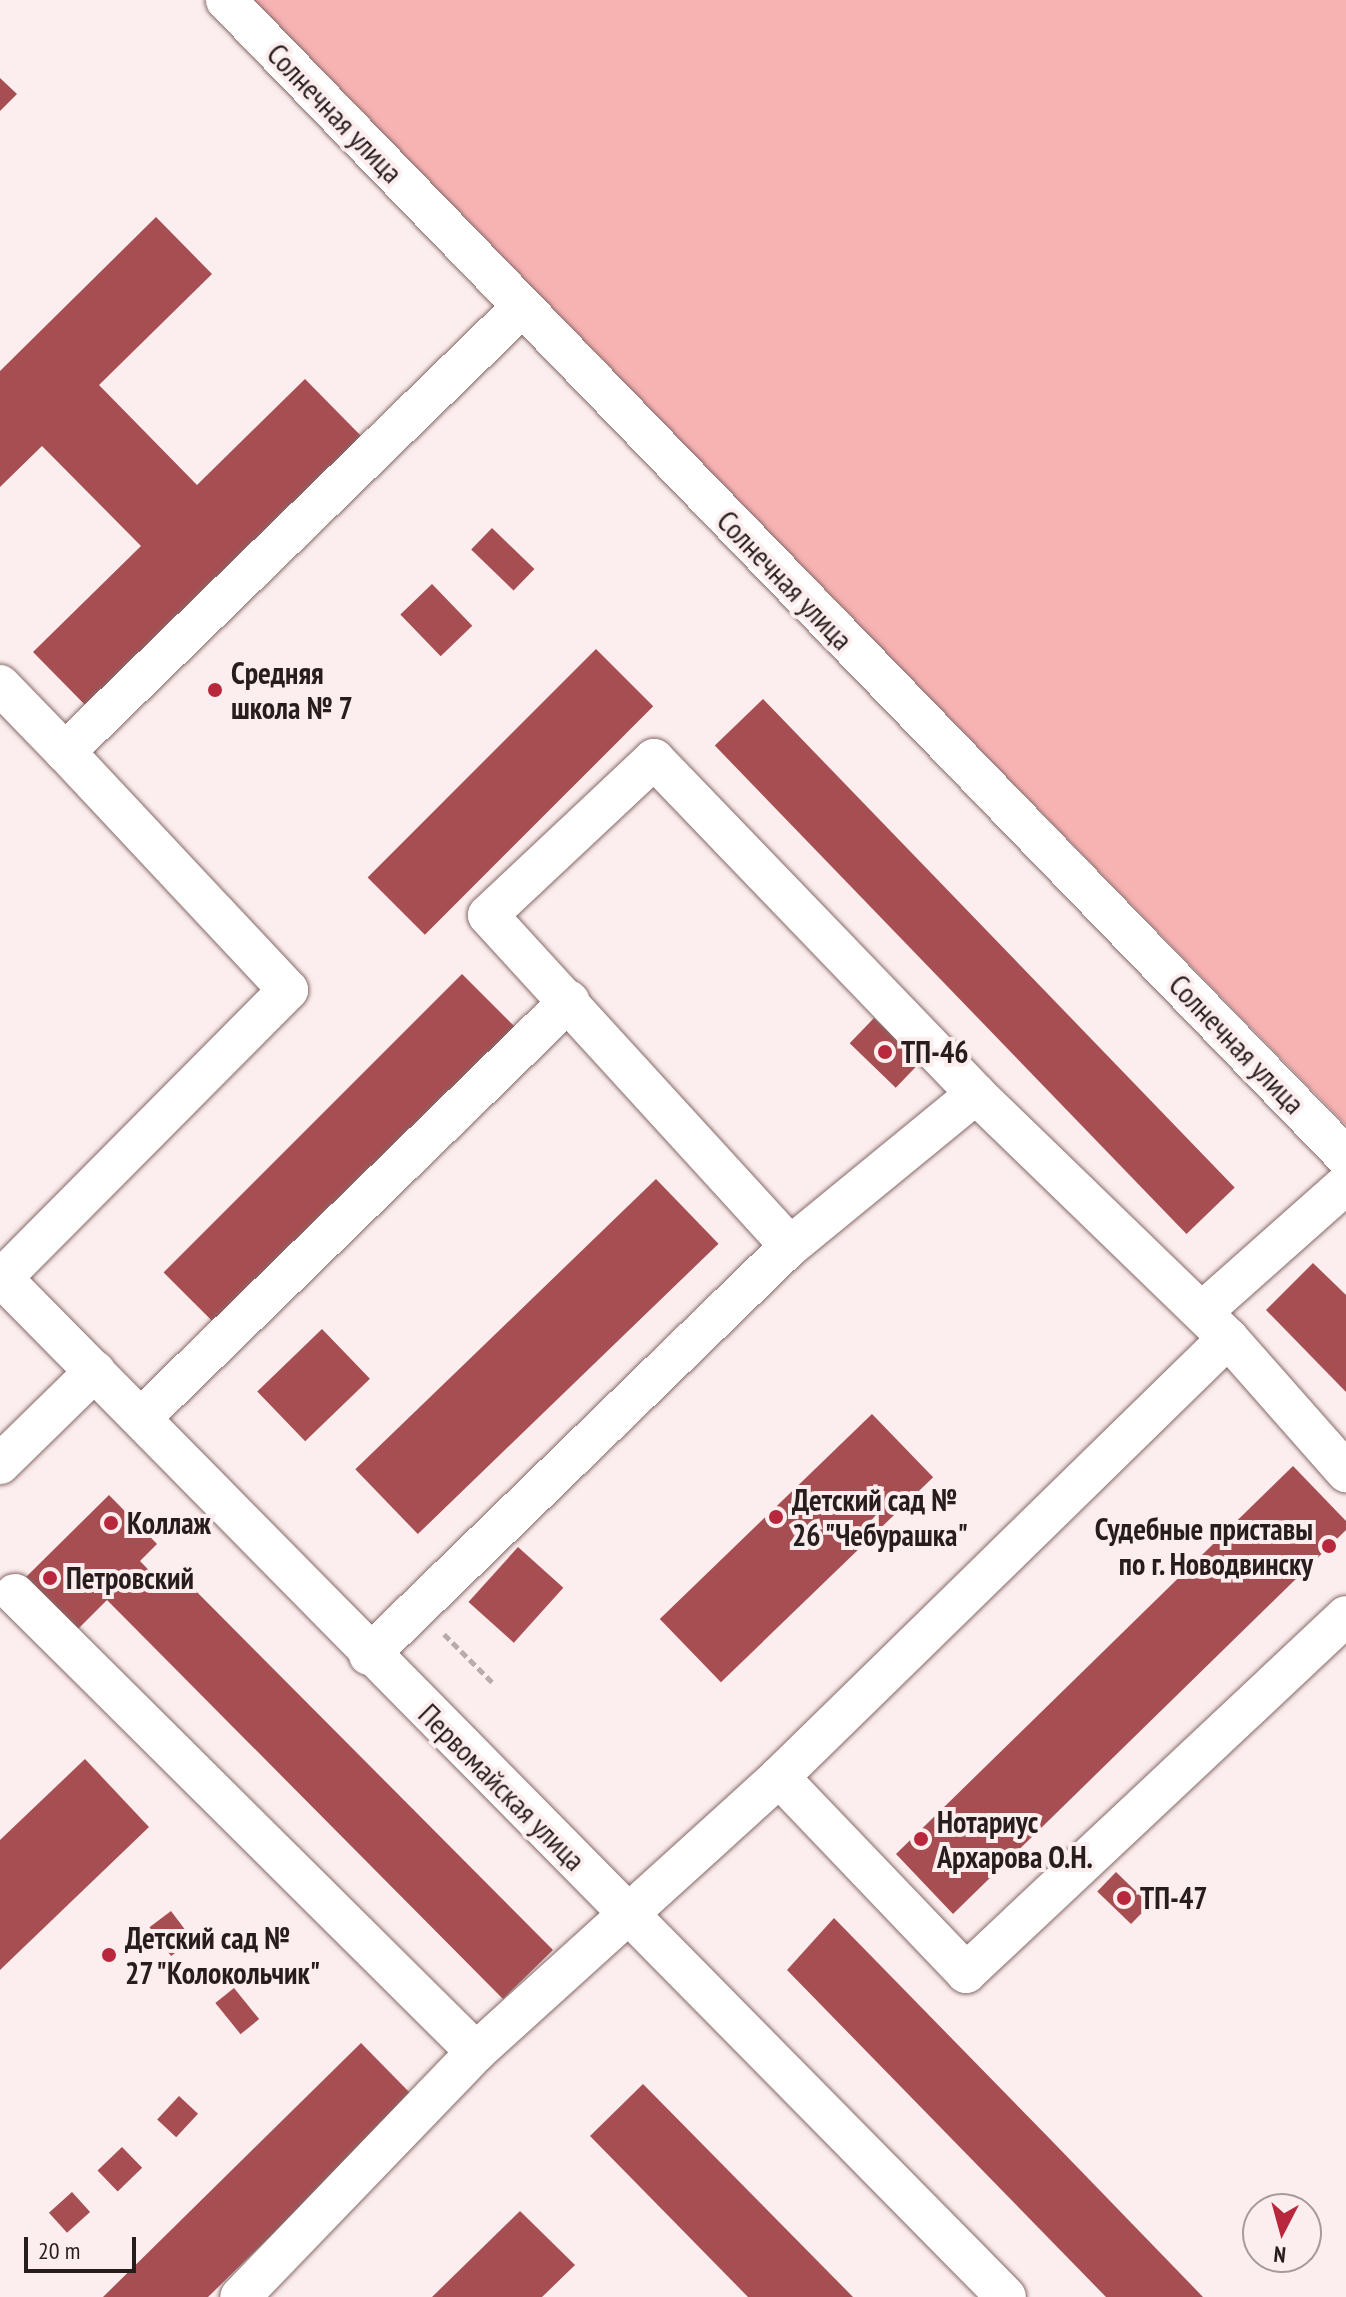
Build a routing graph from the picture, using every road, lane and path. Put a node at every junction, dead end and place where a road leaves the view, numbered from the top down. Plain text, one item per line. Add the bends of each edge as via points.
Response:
1 (226, 0) edge
2 (521, 308) junction
3 (0, 685) edge
4 (65, 752) junction
5 (569, 1001) junction
6 (976, 1094) junction
7 (1346, 1157) edge
8 (1346, 1184) edge
9 (790, 1246) junction
10 (1, 1277) edge
11 (1215, 1325) junction
12 (95, 1371) junction
13 (141, 1418) junction
14 (0, 1464) edge
15 (1346, 1472) edge
16 (5, 1594) edge
17 (417, 1608) junction
18 (1346, 1616) edge
19 (369, 1655) junction
20 (493, 1683) dead end
21 (779, 1777) junction
22 (628, 1911) junction
23 (476, 2052) junction
24 (240, 2297) edge
25 (1006, 2297) edge

1 - 2 street, Солнечная улица
2 - 4 street
2 - 7 street, Солнечная улица
3 - 4 street
4 - 10 street via 288,990
5 - 6 street via 488,915 654,759
5 - 9 street
5 - 13 street
6 - 9 street
6 - 11 street
8 - 11 street
9 - 17 street
10 - 12 street, Первомайская улица
11 - 15 street
11 - 21 street
12 - 13 street, Первомайская улица
12 - 14 street
13 - 19 street, Первомайская улица
16 - 23 street
17 - 19 street
17 - 20 path
18 - 21 street via 966,1973
19 - 22 street, Первомайская улица
21 - 22 street
22 - 23 street
22 - 25 street, Первомайская улица
23 - 24 street

